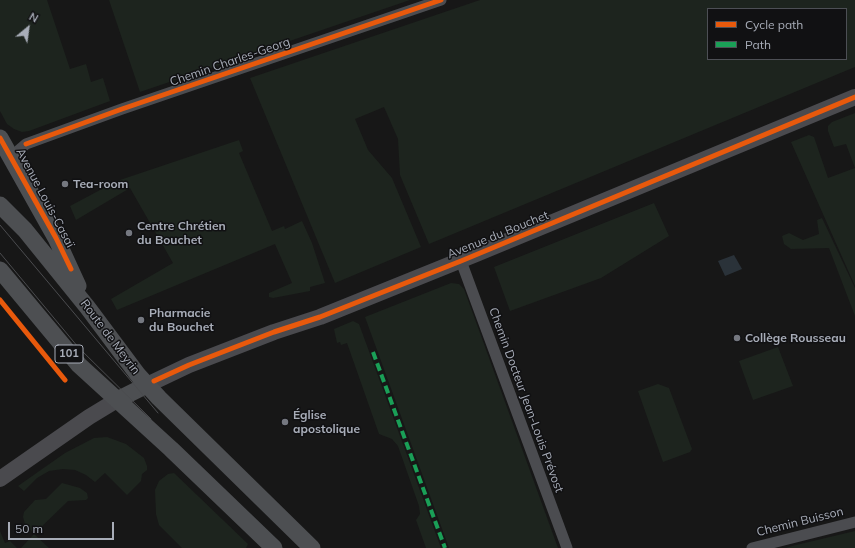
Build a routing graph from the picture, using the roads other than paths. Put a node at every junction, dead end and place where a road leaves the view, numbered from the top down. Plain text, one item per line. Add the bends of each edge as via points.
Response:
1 (441, 0) edge
2 (855, 97) edge
3 (0, 138) edge
4 (13, 160) junction
5 (0, 205) edge
6 (461, 261) junction
7 (0, 270) edge
8 (88, 308) junction
9 (147, 385) junction
10 (118, 400) junction
11 (0, 479) edge
12 (855, 522) edge
13 (274, 548) edge
14 (312, 548) edge
15 (567, 548) edge
16 (752, 548) edge

1 - 4 street, Chemin Charles-Georg via 26,144
2 - 6 street, Avenue du Bouchet
3 - 4 main road, Avenue Louis-Casaï
4 - 8 main road, Avenue Louis-Casaï via 58,242
5 - 8 main road, Route de Meyrin via 25,230
6 - 9 street, Avenue du Bouchet via 189,365
6 - 15 street, Chemin Docteur Jean-Louis Prévost
7 - 10 main road, 101 via 79,365
8 - 9 main road, Route de Meyrin
9 - 10 main road
9 - 14 main road, Route de Meyrin via 187,428
10 - 11 street via 89,417
10 - 13 main road, 101
12 - 16 street, Chemin Buisson

